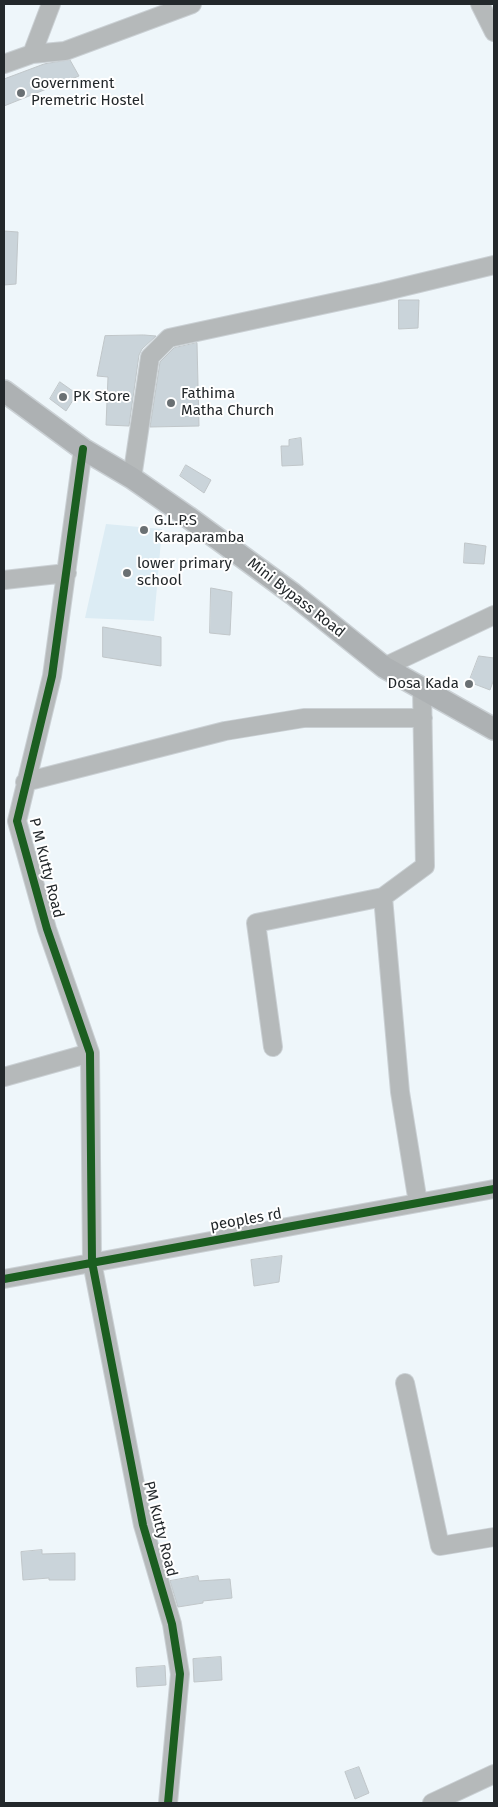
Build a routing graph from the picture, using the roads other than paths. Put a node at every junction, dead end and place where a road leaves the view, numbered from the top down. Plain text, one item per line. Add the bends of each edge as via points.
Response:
1 (52, 4) edge
2 (192, 4) edge
3 (480, 4) edge
4 (494, 32) edge
5 (32, 54) junction
6 (4, 64) edge
7 (494, 265) edge
8 (4, 391) edge
9 (83, 449) junction
10 (132, 478) junction
11 (67, 573) junction
12 (4, 580) edge
13 (494, 615) edge
14 (384, 667) junction
15 (422, 688) junction
16 (423, 718) junction
17 (494, 729) edge
18 (25, 782) junction
19 (383, 897) junction
20 (273, 1047) dead end
21 (90, 1052) junction
22 (4, 1078) edge
23 (494, 1189) edge
24 (418, 1203) junction
25 (92, 1262) junction
26 (4, 1279) edge
27 (405, 1384) dead end
28 (494, 1537) edge
29 (494, 1774) edge
30 (168, 1803) edge
31 (432, 1803) edge

1 - 5 street
2 - 5 street via 65,52
3 - 4 street
5 - 6 street
7 - 10 street via 169,338 150,357
8 - 9 main road, Mini Bypass Road
9 - 10 main road, Mini Bypass Road
9 - 11 street, P M Kutty Road
10 - 14 main road, Mini Bypass Road via 293,594
11 - 12 street
11 - 18 street, P M Kutty Road via 52,676
13 - 14 street
14 - 15 main road, Mini Bypass Road
15 - 16 street
15 - 17 main road, Mini Bypass Road
16 - 18 street via 304,718 225,731
16 - 19 street via 424,866
18 - 21 street, P M Kutty Road via 17,821 47,929
19 - 20 street via 256,923
19 - 24 street via 400,1092
21 - 22 street
21 - 25 street, P M Kutty Road
23 - 24 street, peoples rd
24 - 25 street, peoples rd
25 - 26 street, peoples rd
25 - 30 street, PM Kutty Road via 142,1525 172,1624 180,1674
27 - 28 street via 440,1546
29 - 31 street

